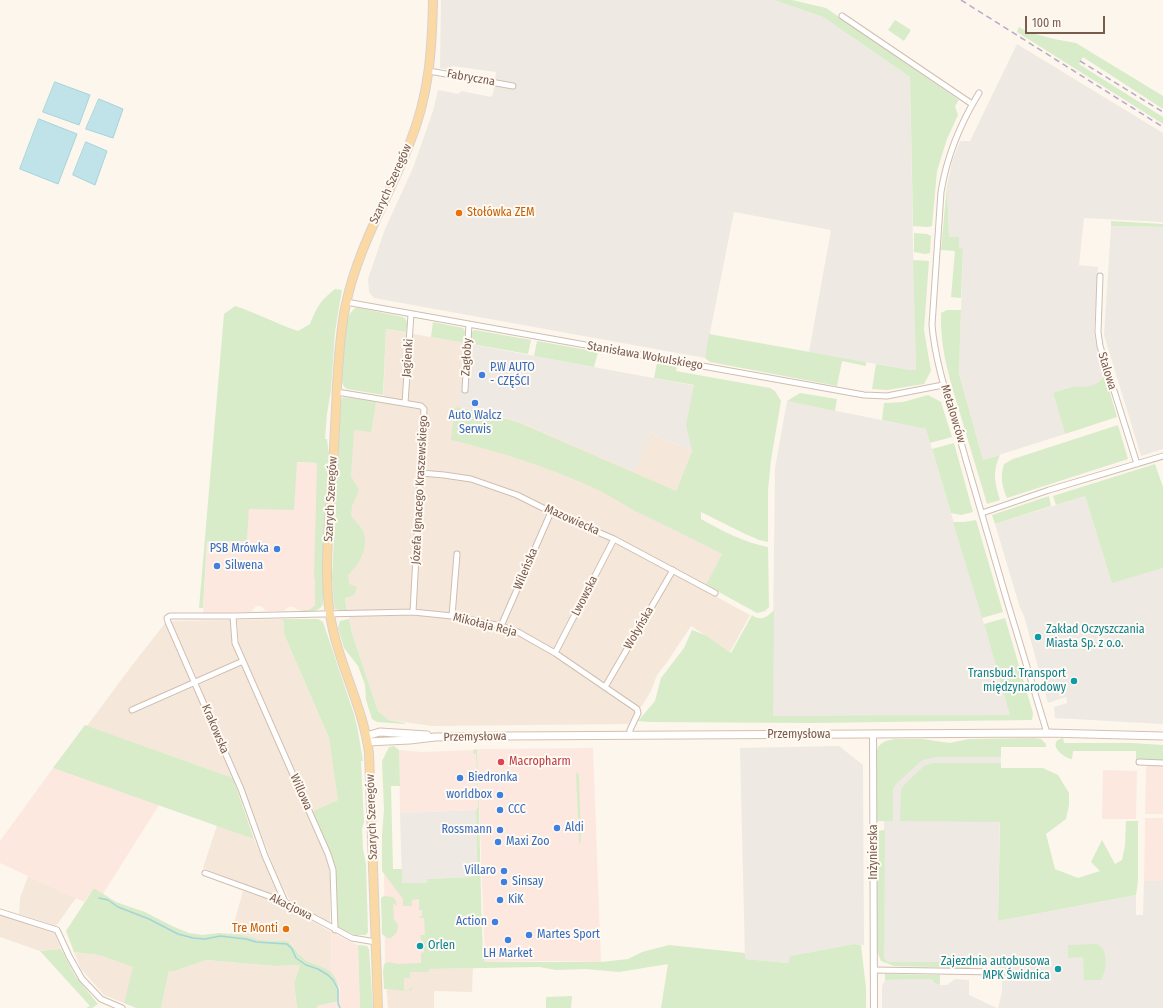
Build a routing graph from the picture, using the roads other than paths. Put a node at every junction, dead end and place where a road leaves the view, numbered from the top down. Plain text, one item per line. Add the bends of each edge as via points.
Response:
1 (433, 0) edge
2 (842, 16) dead end
3 (429, 71) junction
4 (513, 86) dead end
5 (979, 93) dead end
6 (972, 104) junction
7 (1100, 276) dead end
8 (346, 302) junction
9 (411, 314) junction
10 (469, 324) junction
11 (943, 385) junction
12 (465, 390) dead end
13 (337, 392) junction
14 (404, 403) junction
15 (1163, 456) edge
16 (1137, 464) junction
17 (421, 473) junction
18 (551, 512) junction
19 (982, 513) junction
20 (614, 539) junction
21 (456, 554) dead end
22 (673, 570) junction
23 (715, 593) dead end
24 (413, 612) junction
25 (330, 614) junction
26 (233, 616) junction
27 (452, 616) junction
28 (501, 626) junction
29 (555, 653) junction
30 (243, 661) junction
31 (195, 683) junction
32 (605, 687) junction
33 (132, 710) dead end
34 (1047, 733) junction
35 (873, 734) junction
36 (630, 736) junction
37 (1163, 736) edge
38 (367, 739) junction
39 (1139, 762) dead end
40 (1163, 763) edge
41 (205, 873) dead end
42 (285, 902) junction
43 (0, 912) edge
44 (335, 930) junction
45 (376, 942) junction
46 (874, 970) junction
47 (999, 972) dead end
48 (122, 1008) edge
49 (378, 1008) edge
50 (874, 1008) edge

1 - 3 main road, Szarych Szeregów
2 - 6 street
3 - 4 street, Fabryczna
3 - 8 main road, Szarych Szeregów via 422,107 410,144 361,250
5 - 6 street, Metalowców
6 - 11 street, Metalowców via 948,157 941,192 932,325 935,355
7 - 16 street, Stalowa via 1100,346
8 - 9 street, Stanisława Wokulskiego
8 - 13 main road, Szarych Szeregów via 340,340
9 - 10 street, Stanisława Wokulskiego
9 - 14 street, Jagienki
10 - 11 street, Stanisława Wokulskiego via 868,396 894,395
10 - 12 street, Zagłoby
11 - 19 street, Metalowców
13 - 14 street, Józefa Ignacego Kraszewskiego
13 - 25 main road, Szarych Szeregów via 327,562
14 - 17 street, Józefa Ignacego Kraszewskiego via 421,406 424,409
15 - 16 street
16 - 19 street
17 - 18 street, Mazowiecka via 471,479 517,495
17 - 24 street, Józefa Ignacego Kraszewskiego
18 - 20 street, Mazowiecka
18 - 28 street, Wileńska
19 - 34 street, Metalowców
20 - 22 street, Mazowiecka
20 - 29 street, Lwowska
21 - 27 street
22 - 23 street, Mazowiecka
22 - 32 street, Wołyńska
24 - 25 street, Mikołaja Reja
24 - 27 street, Mikołaja Reja
25 - 26 street, Krakowska
25 - 38 main road, Szarych Szeregów via 334,636
26 - 30 street, Willowa via 235,643
26 - 31 street, Krakowska via 168,618
27 - 28 street, Mikołaja Reja
28 - 29 street, Mikołaja Reja via 518,632
29 - 32 street, Mikołaja Reja
30 - 31 street
30 - 44 street, Willowa via 328,854 333,870
31 - 33 street
31 - 42 street, Krakowska via 241,789
32 - 36 street, Mikołaja Reja via 637,709 638,714 630,730
34 - 35 main road, Przemysłowa
34 - 37 main road, Przemysłowa
35 - 36 main road, Przemysłowa
35 - 46 street, Inżynierska
36 - 38 main road, Przemysłowa
38 - 45 main road, Szarych Szeregów via 371,782
39 - 40 street
41 - 42 street, Akacjowa
42 - 44 street, Akacjowa
43 - 48 street via 57,930 82,979 101,999
44 - 45 street, Akacjowa via 352,938
45 - 49 main road, Szarych Szeregów
46 - 47 street
46 - 50 street, Inżynierska

